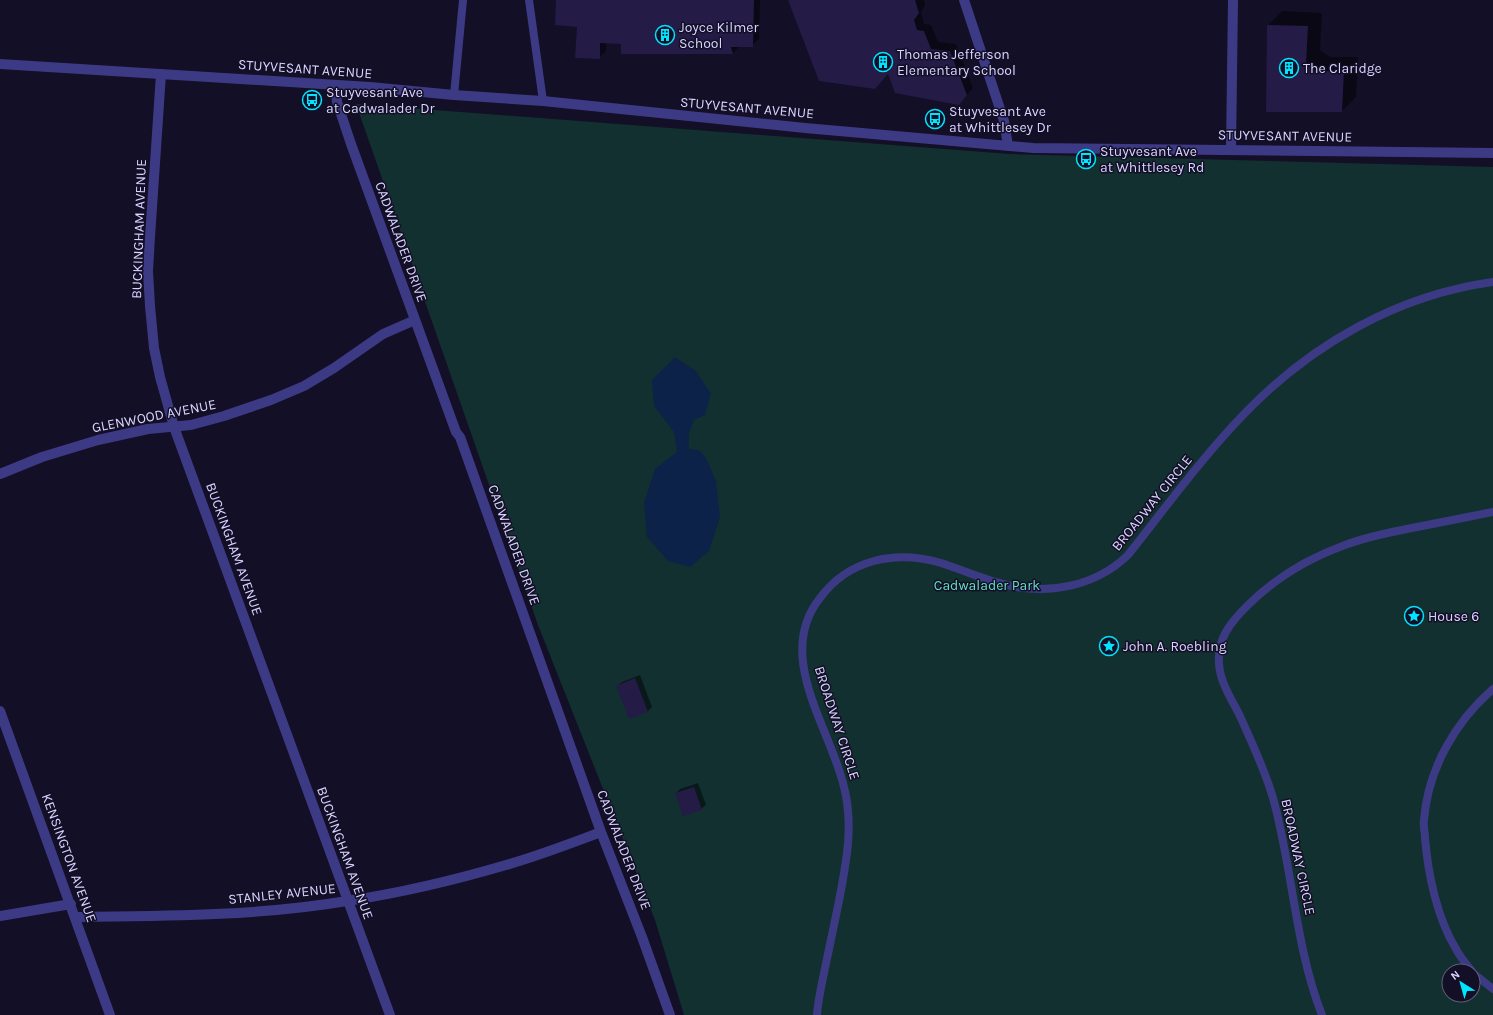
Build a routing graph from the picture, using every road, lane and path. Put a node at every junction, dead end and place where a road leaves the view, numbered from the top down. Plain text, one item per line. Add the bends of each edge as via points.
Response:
1 (463, 0) edge
2 (529, 0) edge
3 (964, 0) edge
4 (1233, 0) edge
5 (0, 64) edge
6 (161, 74) junction
7 (335, 85) junction
8 (454, 95) junction
9 (543, 102) junction
10 (1008, 146) junction
11 (1231, 150) junction
12 (1493, 153) edge
13 (1493, 282) edge
14 (415, 320) junction
15 (174, 427) junction
16 (0, 474) edge
17 (1493, 512) edge
18 (1493, 689) edge
19 (0, 711) edge
20 (600, 832) junction
21 (347, 901) junction
22 (71, 904) junction
23 (0, 916) edge
24 (76, 917) junction
25 (1466, 963) edge
26 (1481, 979) edge
27 (1493, 989) edge
28 (110, 1015) edge
29 (390, 1015) edge
30 (670, 1015) edge
31 (817, 1015) edge
32 (1322, 1015) edge

1 - 8 lane
2 - 9 lane
3 - 10 street via 1004,121
4 - 11 street
5 - 6 street, STUYVESANT AVENUE
6 - 7 street, STUYVESANT AVENUE
6 - 15 street, BUCKINGHAM AVENUE via 148,271 154,348
7 - 8 street, STUYVESANT AVENUE
7 - 14 street, CADWALADER DRIVE via 337,102 351,144
8 - 9 street, STUYVESANT AVENUE
9 - 10 street, STUYVESANT AVENUE
10 - 11 street, STUYVESANT AVENUE
11 - 12 street, STUYVESANT AVENUE
13 - 31 lane, BROADWAY CIRCLE via 1446,290 1382,314 1334,340 1307,359 1274,385 1246,413 1199,466 1128,555 1104,574 1070,586 1029,589 1006,585 927,560 900,557 863,564 828,586 809,616 801,650 807,684 844,786 849,828 848,856
14 - 15 street, GLENWOOD AVENUE via 383,334 304,386 224,416
14 - 20 street, CADWALADER DRIVE via 456,432 463,444
15 - 16 street, GLENWOOD AVENUE via 148,428 98,440 42,457
15 - 21 street, BUCKINGHAM AVENUE
17 - 32 lane, BROADWAY CIRCLE via 1378,534 1345,544 1314,558 1256,597 1235,618 1220,642 1219,665 1222,678 1253,744 1273,797 1284,842 1306,966
18 - 25 lane via 1464,719 1442,756 1430,789 1424,821 1431,877 1445,927
19 - 22 street, KENSINGTON AVENUE
20 - 21 street, STANLEY AVENUE via 506,865
20 - 30 street, CADWALADER DRIVE
21 - 24 street, STANLEY AVENUE via 250,912
21 - 29 street, BUCKINGHAM AVENUE
22 - 23 street
22 - 24 street, KENSINGTON AVENUE
24 - 28 street, KENSINGTON AVENUE
26 - 27 lane

